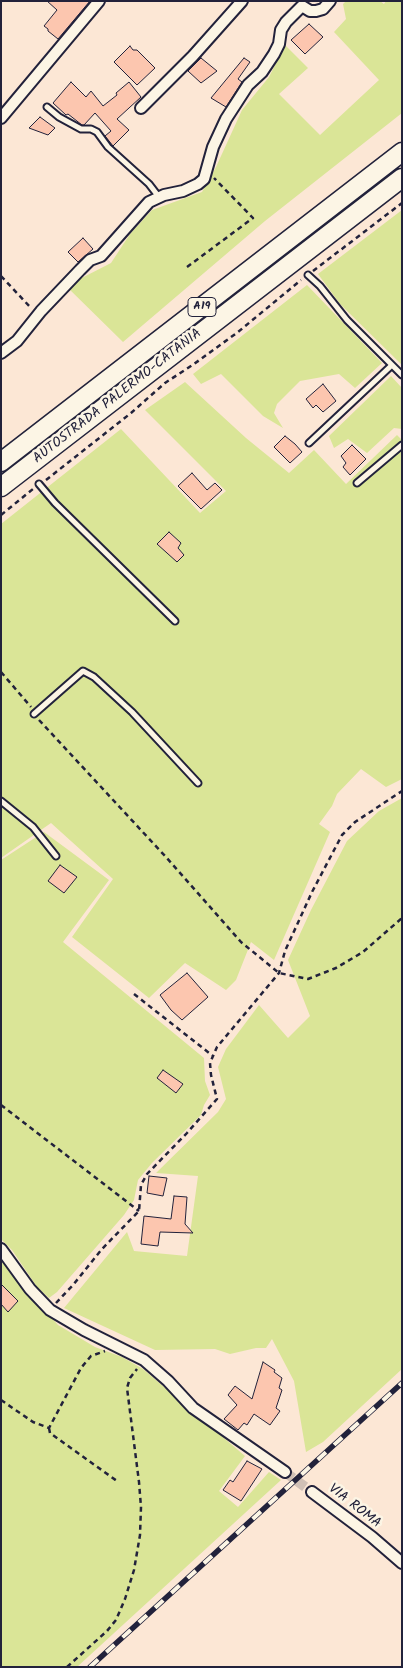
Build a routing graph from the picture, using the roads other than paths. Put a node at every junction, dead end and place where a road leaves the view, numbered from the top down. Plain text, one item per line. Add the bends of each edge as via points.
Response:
1 (99, 1) edge
2 (242, 1) edge
3 (330, 1) edge
4 (302, 3) edge
5 (47, 108) dead end
6 (141, 108) dead end
7 (1, 118) edge
8 (402, 152) edge
9 (402, 178) edge
10 (159, 198) junction
11 (308, 275) road end
12 (1, 353) edge
13 (392, 364) junction
14 (402, 375) edge
15 (309, 443) dead end
16 (402, 445) edge
17 (1, 462) edge
18 (357, 483) dead end
19 (39, 484) road end
20 (1, 488) edge
21 (175, 621) dead end
22 (34, 714) road end
23 (198, 783) dead end
24 (1, 801) edge
25 (56, 856) dead end
26 (1, 1249) edge
27 (285, 1472) tunnel mouth
28 (312, 1492) tunnel mouth
29 (402, 1563) edge

1 - 7 street
2 - 6 street
3 - 4 street via 316,11 310,11
4 - 10 street via 281,30 274,54 226,119 213,147 204,179
5 - 10 lane via 81,129 91,128 97,132
8 - 17 highway, AUTOSTRADA PALERMO-CATANIA / A19
9 - 20 highway, AUTOSTRADA PALERMO-CATANIA / A19
10 - 12 street via 149,202 101,256 90,260 17,341
11 - 13 lane via 347,320
13 - 14 lane
13 - 15 lane
16 - 18 lane
19 - 21 lane
22 - 23 lane via 83,671 132,712
24 - 25 lane via 33,826
26 - 27 street via 50,1310 144,1360 193,1408
28 - 29 street, VIA ROMA

